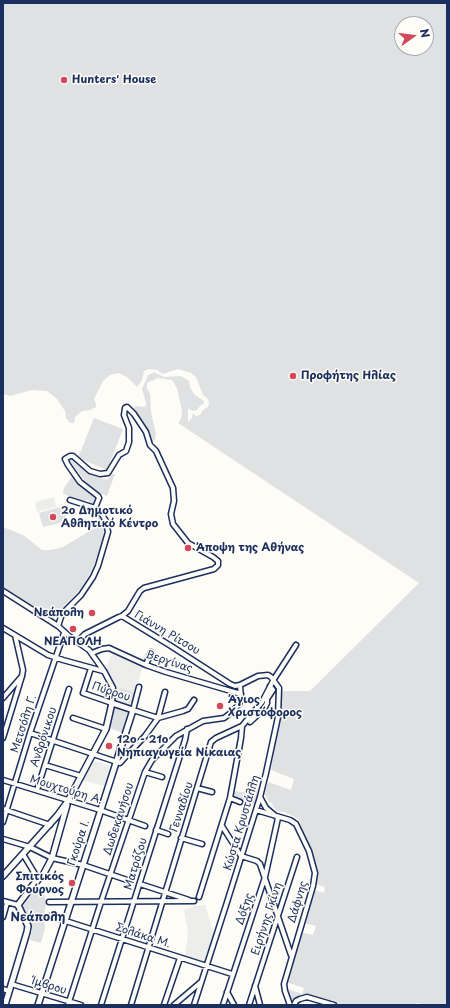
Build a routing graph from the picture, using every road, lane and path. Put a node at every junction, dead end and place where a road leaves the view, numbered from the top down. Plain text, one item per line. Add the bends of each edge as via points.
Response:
1 (70, 500) dead end
2 (94, 508) junction
3 (3, 590) edge
4 (122, 616) junction
5 (58, 626) junction
6 (3, 628) edge
7 (64, 632) junction
8 (15, 635) junction
9 (78, 642) junction
10 (296, 646) dead end
11 (151, 652) dead end
12 (92, 653) junction
13 (55, 657) junction
14 (146, 665) junction
15 (91, 668) junction
16 (104, 671) junction
17 (22, 676) junction
18 (274, 679) junction
19 (240, 685) junction
20 (270, 686) junction
21 (139, 687) dead end
22 (69, 689) dead end
23 (165, 692) dead end
24 (241, 694) junction
25 (3, 698) edge
26 (194, 700) dead end
27 (112, 703) junction
28 (133, 710) junction
29 (73, 718) dead end
30 (158, 718) junction
31 (250, 722) dead end
32 (242, 726) junction
33 (106, 729) junction
34 (187, 729) junction
35 (30, 733) junction
36 (3, 738) edge
37 (53, 740) junction
38 (120, 748) junction
39 (129, 753) junction
40 (92, 754) junction
41 (118, 762) junction
42 (45, 765) junction
43 (145, 772) junction
44 (82, 776) junction
45 (162, 777) dead end
46 (3, 780) edge
47 (14, 783) junction
48 (197, 788) junction
49 (37, 790) junction
50 (212, 792) dead end
51 (260, 797) junction
52 (230, 798) junction
53 (68, 801) junction
54 (240, 802) dead end
55 (5, 810) edge
56 (100, 810) junction
57 (256, 810) junction
58 (278, 818) junction
59 (128, 820) junction
60 (3, 822) edge
61 (50, 825) junction
62 (145, 826) dead end
63 (222, 826) junction
64 (156, 830) junction
65 (168, 834) dead end
66 (181, 838) junction
67 (3, 839) edge
68 (202, 844) dead end
69 (30, 847) junction
70 (23, 854) junction
71 (241, 856) junction
72 (297, 857) dead end
73 (52, 858) junction
74 (82, 865) junction
75 (110, 874) junction
76 (3, 876) edge
77 (265, 877) junction
78 (38, 879) junction
79 (130, 881) dead end
80 (140, 884) junction
81 (166, 892) junction
82 (199, 897) dead end
83 (5, 902) edge
84 (49, 902) dead end
85 (71, 902) junction
86 (101, 902) junction
87 (134, 902) junction
88 (163, 902) junction
89 (18, 905) junction
90 (278, 914) junction
91 (50, 916) dead end
92 (3, 917) edge
93 (65, 920) junction
94 (92, 930) junction
95 (122, 939) junction
96 (148, 946) junction
97 (292, 956) junction
98 (180, 958) junction
99 (207, 966) junction
100 (232, 974) junction
101 (201, 982) junction
102 (11, 984) junction
103 (255, 986) junction
104 (3, 989) edge
105 (9, 991) junction
106 (227, 992) junction
107 (42, 993) junction
108 (69, 1003) edge
109 (326, 1004) edge
110 (4, 1005) edge
111 (38, 1005) edge
112 (81, 1005) edge
113 (101, 1005) edge
114 (131, 1005) edge
115 (164, 1005) edge
116 (174, 1005) edge
117 (194, 1005) edge
118 (222, 1005) edge
119 (234, 1005) edge
120 (249, 1005) edge
121 (260, 1005) edge
122 (290, 1005) edge
123 (294, 1005) edge
124 (334, 1005) edge

1 - 2 street
2 - 4 street via 98,496 80,482 65,459 67,456 73,456 90,471 108,473 119,455 126,451 129,442 129,428 124,415 127,407 146,432 150,445 156,451 173,488 174,501 170,514 173,524 188,543 218,561 214,568 144,588
2 - 5 street via 103,516 108,527 104,546 93,577 64,611
3 - 5 street
4 - 9 street, Γιάννη Ρίτσου via 83,636
4 - 19 street, Γιάννη Ρίτσου via 230,684
5 - 7 street
6 - 8 street
7 - 9 street
7 - 13 street, Μετσόλη Γ.
8 - 13 street
8 - 17 street
9 - 12 street
10 - 18 street, Γενναδίου
11 - 14 street
12 - 14 street, Βεργίνας via 109,648
12 - 16 street
13 - 15 street
13 - 35 street, Μετσόλη Γ.
14 - 24 street, Βεργίνας
15 - 16 street
15 - 27 street, Πύρρου via 83,693
16 - 27 street via 112,688
17 - 25 street
17 - 36 street
18 - 19 street via 263,675
18 - 20 street, Γενναδίου
18 - 51 street, Κώστα Κρυστάλλη via 279,694 278,717
19 - 24 street
20 - 31 street via 273,690 266,699 264,709
20 - 32 street, Γενναδίου via 262,702
21 - 28 street, Γκούρα Ι.
22 - 37 street, Ανδρόνικου
23 - 30 street
24 - 34 street, Δωδεκανήσου via 239,704 228,716 203,721
26 - 30 street via 188,709
27 - 28 street, Πύρρου
27 - 33 street
28 - 30 street, Πύρρου
28 - 38 street, Γκούρα Ι.
29 - 33 street
30 - 39 street
32 - 48 street, Γενναδίου via 211,742
32 - 52 street
33 - 40 street
34 - 43 street, Δωδεκανήσου via 169,742 152,760
34 - 64 street, Ματρόζου
35 - 37 street
35 - 47 street, Μετσόλη Γ.
37 - 40 street
37 - 42 street, Ανδρόνικου
38 - 39 street
38 - 41 street, Γκούρα Ι.
39 - 41 street
40 - 41 street
40 - 44 street
41 - 56 street, Γκούρα Ι.
42 - 44 street
42 - 49 street, Ανδρόνικου
43 - 45 street
43 - 59 street, Δωδεκανήσου
44 - 53 street
46 - 47 street, Μουχτούρη Α.
47 - 49 street, Μουχτούρη Α.
47 - 55 street, Μετσόλη Γ.
48 - 50 street
48 - 66 street, Γενναδίου
49 - 53 street, Μουχτούρη Α.
51 - 57 street, Κώστα Κρυστάλλη
51 - 58 street via 266,808
52 - 54 street
52 - 63 street
53 - 56 street, Μουχτούρη Α.
53 - 61 street
53 - 73 street
55 - 60 street, Μετσόλη Γ.
55 - 61 street
56 - 59 street, Μουχτούρη Α.
56 - 74 street, Γκούρα Ι.
57 - 58 street, Δάφνης
57 - 71 street, Κώστα Κρυστάλλη
58 - 77 street, Δόξης
58 - 97 street, Δάφνης via 296,824 311,855 315,873
59 - 62 street, Μουχτούρη Α.
59 - 75 street, Δωδεκανήσου
61 - 69 street
63 - 71 street
63 - 82 street
64 - 65 street
64 - 80 street, Ματρόζου
66 - 68 street
66 - 81 street, Γενναδίου
67 - 69 street
69 - 70 street
69 - 73 street
70 - 76 street
70 - 78 street
71 - 77 street via 257,861
71 - 99 street, Κώστα Κρυστάλλη
72 - 90 street, Ειρήνης Γκίνη
73 - 74 street
73 - 78 street
74 - 75 street
74 - 85 street, Γκούρα Ι.
75 - 79 street
75 - 86 street, Δωδεκανήσου
77 - 90 street
77 - 100 street, Δόξης
78 - 89 street
80 - 81 street
80 - 87 street, Ματρόζου
81 - 88 street, Γενναδίου
81 - 88 street via 194,901
83 - 89 street
83 - 92 street
84 - 85 street
85 - 86 street
85 - 93 street, Γκούρα Ι.
86 - 87 street
86 - 94 street, Δωδεκανήσου
87 - 88 street
87 - 95 street, Ματρόζου
88 - 96 street, Γενναδίου
89 - 102 street via 28,926
90 - 97 street
90 - 103 street, Ειρήνης Γκίνη
91 - 93 street, Σολάκα Μ.
93 - 94 street, Σολάκα Μ.
93 - 107 street, Γκούρα Ι.
94 - 95 street, Σολάκα Μ.
94 - 108 street, Δωδεκανήσου
95 - 96 street, Σολάκα Μ.
95 - 113 street, Ματρόζου
96 - 98 street, Σολάκα Μ.
96 - 114 street, Γενναδίου
97 - 122 street, Δάφνης via 284,984
98 - 99 street, Σολάκα Μ.
98 - 115 street
99 - 100 street, Σολάκα Μ.
99 - 101 street, Κώστα Κρυστάλλη
100 - 106 street, Δόξης
101 - 116 street
101 - 117 street, Κώστα Κρυστάλλη
102 - 105 street
102 - 107 street, Ίμβρου
103 - 120 street, Ειρήνης Γκίνη
103 - 121 street
104 - 105 street
105 - 110 street
106 - 118 street, Δόξης
106 - 119 street
107 - 108 street, Ίμβρου
107 - 111 street, Γκούρα Ι.
108 - 112 street, Ίμβρου
109 - 123 street via 307,997 296,1001
109 - 124 street

